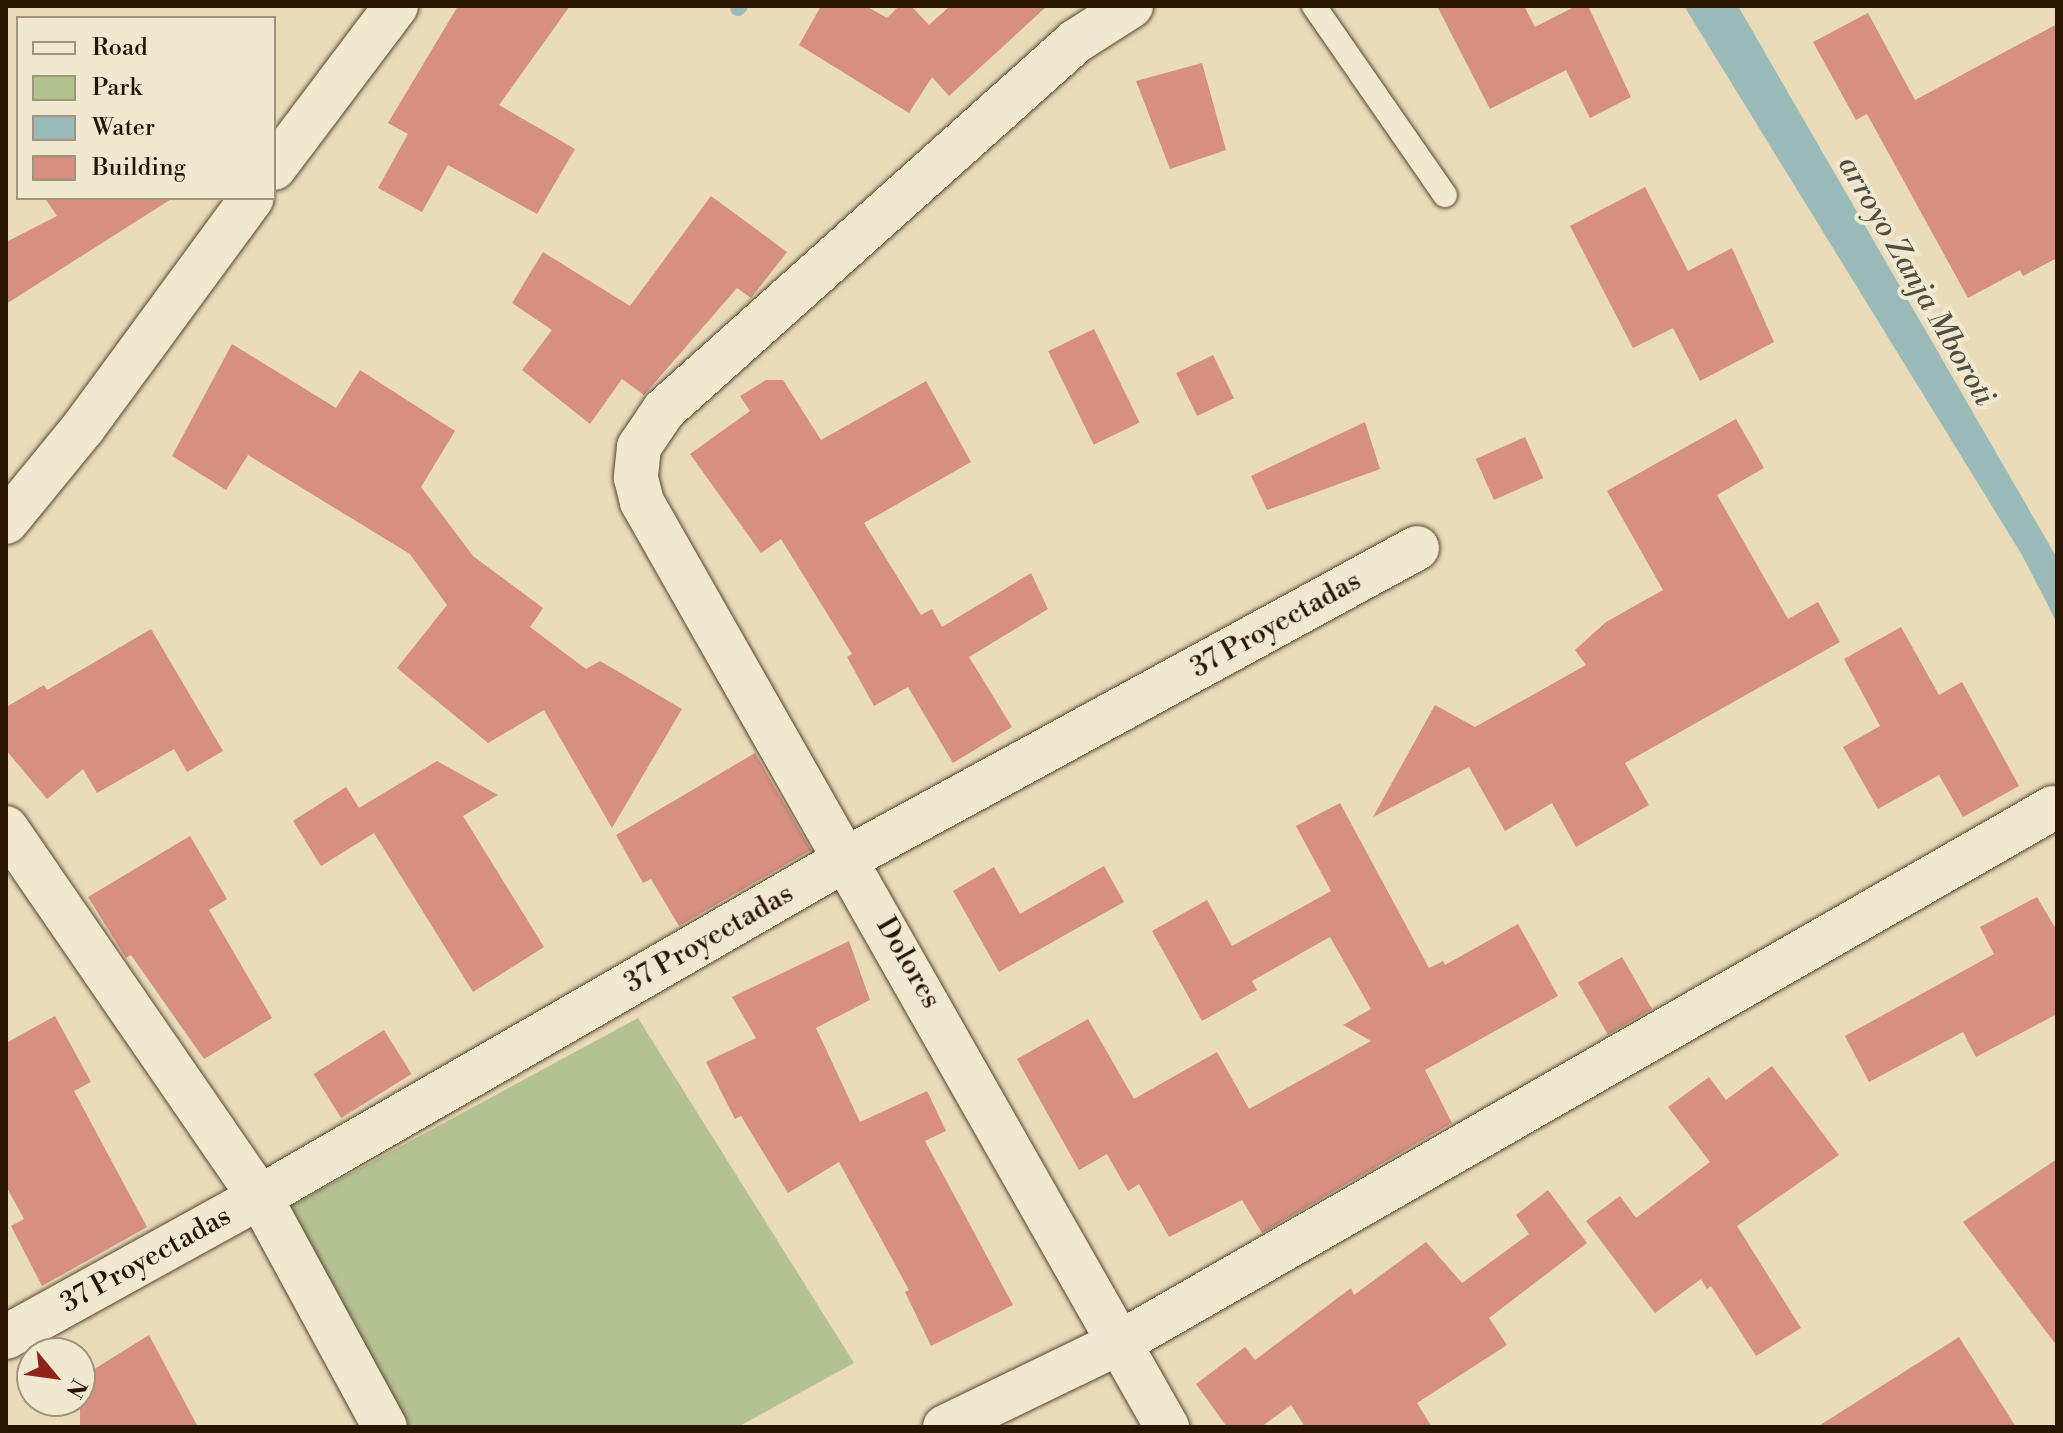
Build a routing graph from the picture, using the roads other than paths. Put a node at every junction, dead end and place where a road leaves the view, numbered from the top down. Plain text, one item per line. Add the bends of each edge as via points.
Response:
1 (396, 6) edge
2 (1131, 6) edge
3 (1314, 6) edge
4 (276, 165) edge
5 (1445, 195) dead end
6 (251, 200) edge
7 (6, 522) edge
8 (1417, 548) dead end
9 (2053, 808) dead end
10 (6, 828) edge
11 (848, 858) junction
12 (260, 1197) junction
13 (6, 1337) edge
14 (1123, 1341) junction
15 (385, 1427) edge
16 (945, 1427) edge
17 (1167, 1427) edge

1 - 4 street
2 - 11 street, Dolores via 1076,41 664,410 639,447 636,478 642,502
3 - 5 lane
6 - 7 street via 83,428
8 - 11 street, 37 Proyectadas
9 - 14 street
10 - 12 street
11 - 12 street, 37 Proyectadas
11 - 14 street, Dolores
12 - 13 street, 37 Proyectadas
12 - 15 street
14 - 16 street
14 - 17 street, Dolores

